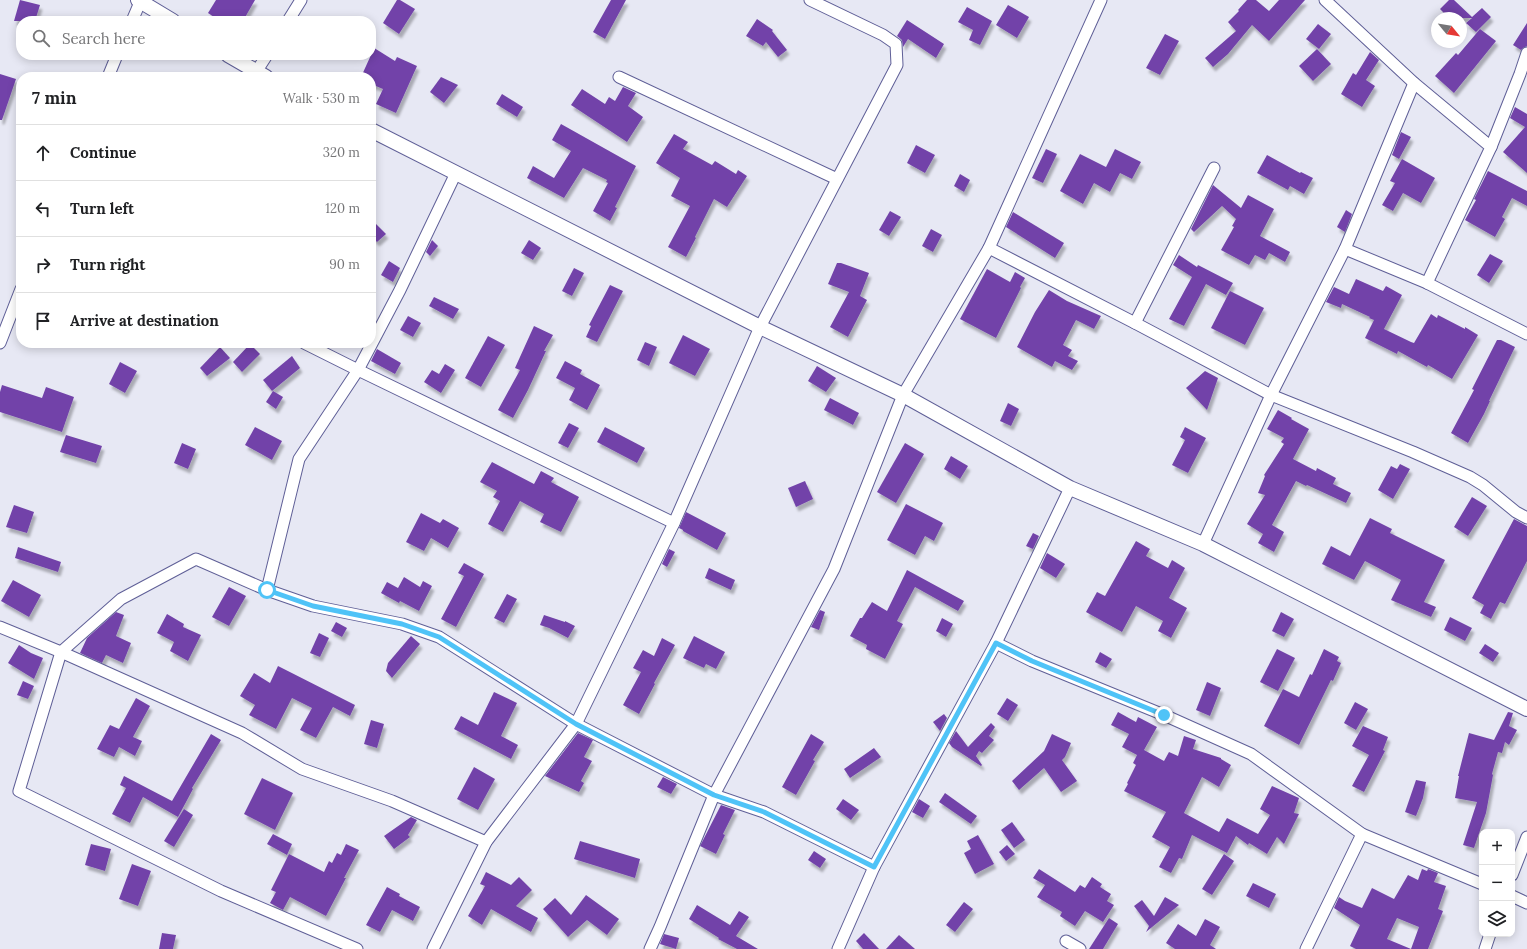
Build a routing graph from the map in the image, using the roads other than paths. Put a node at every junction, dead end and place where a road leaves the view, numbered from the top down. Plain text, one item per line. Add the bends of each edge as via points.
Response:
1 (140, 0) edge
2 (301, 0) edge
3 (811, 0) edge
4 (1101, 0) edge
5 (1325, 0) edge
6 (134, 16) edge
7 (164, 16) edge
8 (291, 16) edge
9 (1527, 54) edge
10 (115, 60) edge
11 (236, 60) edge
12 (266, 60) edge
13 (110, 72) edge
14 (256, 72) edge
15 (262, 72) edge
16 (619, 76) dead end
17 (1414, 82) junction
18 (376, 133) edge
19 (1491, 147) junction
20 (1214, 168) dead end
21 (456, 173) junction
22 (837, 179) junction
23 (989, 248) junction
24 (1345, 249) junction
25 (1427, 283) junction
26 (16, 302) edge
27 (1135, 323) junction
28 (760, 327) junction
29 (1527, 334) edge
30 (376, 336) edge
31 (0, 343) edge
32 (314, 348) edge
33 (370, 348) edge
34 (358, 370) junction
35 (903, 395) junction
36 (1270, 395) junction
37 (1070, 488) junction
38 (1527, 518) edge
39 (674, 523) junction
40 (1203, 544) junction
41 (267, 590) junction
42 (0, 627) edge
43 (996, 643) junction
44 (61, 652) junction
45 (1527, 709) edge
46 (576, 724) junction
47 (714, 795) junction
48 (1362, 834) junction
49 (1527, 836) edge
50 (486, 842) junction
51 (1515, 866) edge
52 (874, 867) junction
53 (1479, 883) edge
54 (1515, 898) edge
55 (1527, 904) edge
56 (1489, 937) edge
57 (1066, 941) dead end
58 (356, 949) edge
59 (433, 949) edge
60 (650, 949) edge
61 (838, 949) edge
62 (1080, 949) edge
63 (1306, 949) edge
64 (1484, 949) edge

1 - 6 street
1 - 7 street
2 - 8 street
3 - 22 street via 883,35 896,44 897,65
4 - 23 street
5 - 17 street
9 - 19 street
10 - 13 street
11 - 14 street
12 - 15 street
16 - 22 street
17 - 19 street
17 - 24 street
18 - 21 street
19 - 25 street
20 - 27 street
21 - 28 street
21 - 30 street
22 - 28 street
23 - 27 street
23 - 35 street
24 - 25 street
24 - 36 street
25 - 29 street
26 - 31 street
27 - 36 street
28 - 35 street
28 - 39 street
32 - 34 street
33 - 34 street
34 - 39 street
34 - 41 street via 299,459
35 - 37 street
35 - 47 street via 834,569
36 - 38 street via 1470,477
36 - 40 street
37 - 40 street
37 - 43 street
39 - 46 street
40 - 45 street
41 - 44 street via 196,559 121,599
41 - 46 street via 313,606 402,624 439,637
42 - 44 street
43 - 48 street via 1032,661 1251,754
43 - 52 street
44 - 50 street via 242,733 302,769 392,802
44 - 58 street via 19,791 221,891
46 - 47 street
46 - 50 street
47 - 52 street via 764,812
47 - 60 street
48 - 53 street
48 - 63 street
49 - 51 street
50 - 59 street
52 - 61 street
54 - 55 street
56 - 64 street
57 - 62 street

